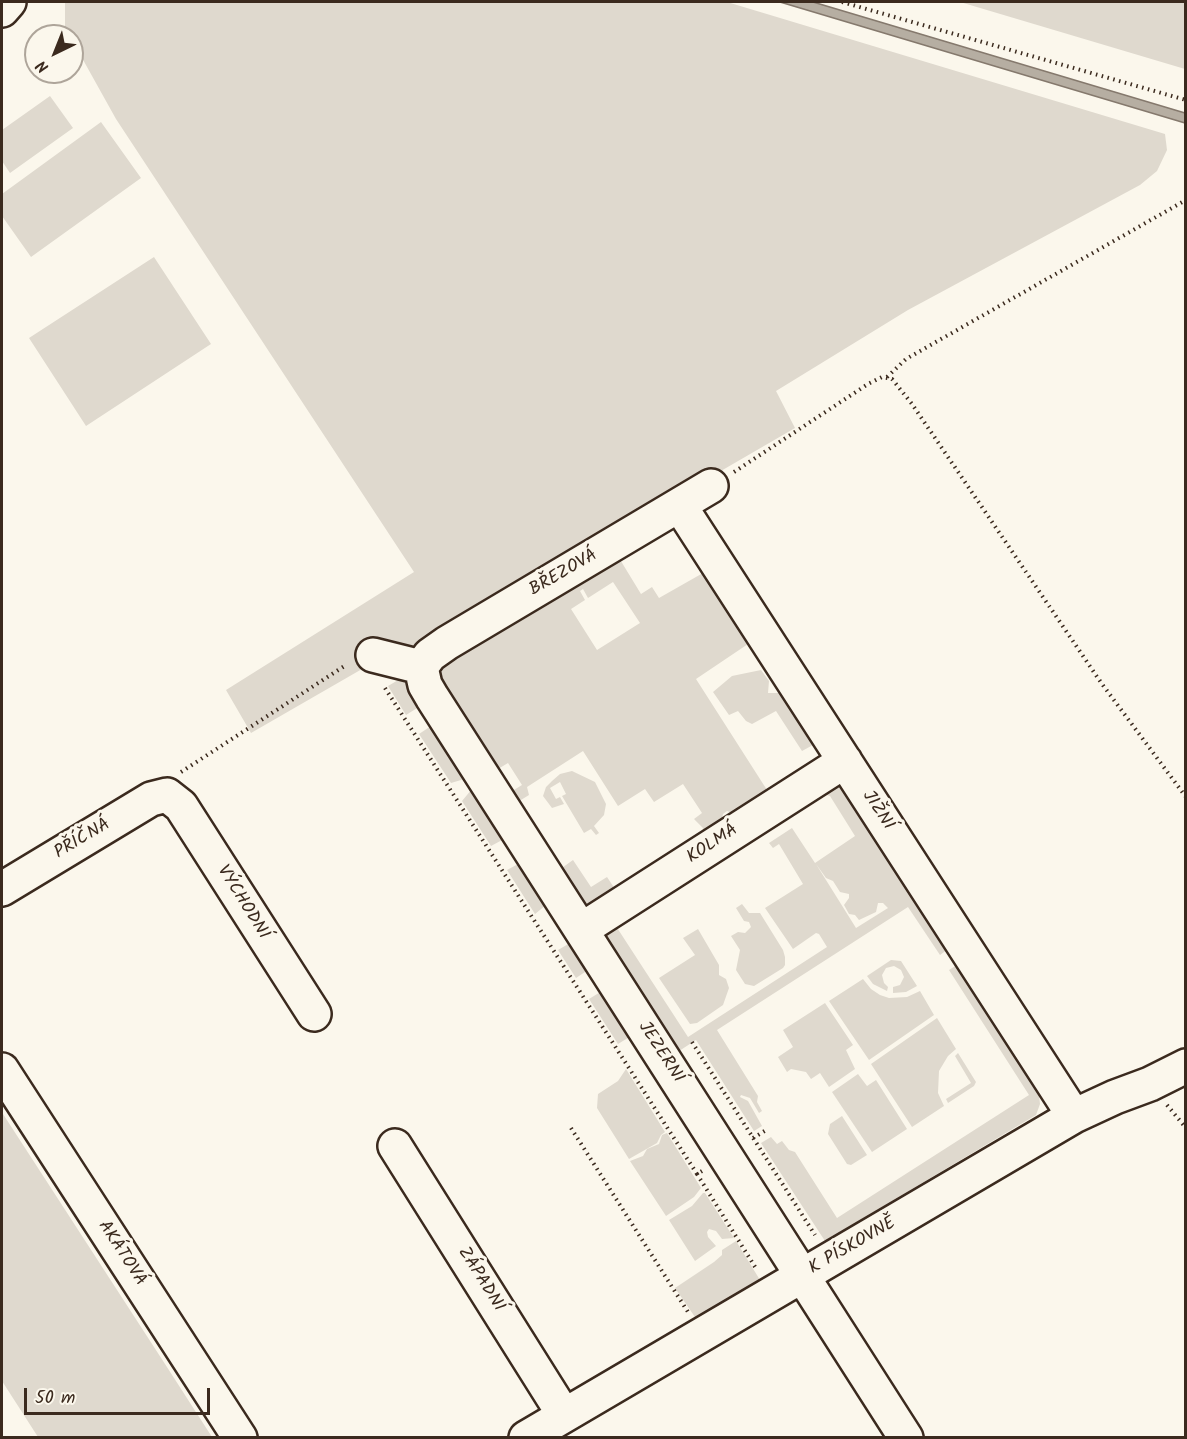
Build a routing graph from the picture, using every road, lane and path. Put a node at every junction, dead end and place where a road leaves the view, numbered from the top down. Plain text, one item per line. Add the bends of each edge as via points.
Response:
1 (9, 2) edge
2 (842, 2) edge
3 (2, 10) edge
4 (1185, 100) edge
5 (1185, 200) edge
6 (887, 376) junction
7 (711, 486) joint
8 (680, 506) junction
9 (381, 667) junction
10 (421, 667) junction
11 (845, 760) junction
12 (167, 795) junction
13 (1185, 797) edge
14 (2, 889) edge
15 (581, 930) junction
16 (314, 1014) dead end
17 (692, 1042) dead end
18 (1185, 1066) edge
19 (2, 1070) edge
20 (1074, 1116) junction
21 (571, 1128) dead end
22 (395, 1146) dead end
23 (706, 1168) dead end
24 (697, 1174) junction
25 (816, 1236) dead end
26 (758, 1270) dead end
27 (803, 1277) junction
28 (694, 1322) dead end
29 (564, 1415) junction
30 (240, 1437) edge
31 (526, 1437) edge
32 (906, 1437) edge

1 - 3 street
2 - 4 path
5 - 6 path via 906,359
6 - 7 path via 868,384
6 - 13 path via 912,404 1102,684
7 - 8 street, BŘEZOVÁ
8 - 10 street, BŘEZOVÁ via 447,643
8 - 11 street, JIŽNÍ
9 - 10 street
9 - 12 path via 365,653 176,775
9 - 24 path via 382,684
10 - 15 street, JEZERNÍ via 425,685
11 - 15 street, KOLMÁ
11 - 20 street, JIŽNÍ
12 - 14 street, PŘÍČNÁ via 151,799
12 - 16 street, VÝCHODNÍ via 181,806
15 - 27 street, JEZERNÍ
17 - 25 path
18 - 20 street, K PÍSKOVNĚ
19 - 30 street, AKÁTOVÁ
20 - 27 street, K PÍSKOVNĚ
21 - 28 path
22 - 29 street, ZÁPADNÍ
23 - 24 path
24 - 26 path
27 - 29 street, K PÍSKOVNĚ
27 - 32 street, JEZERNÍ
29 - 31 street, K PÍSKOVNĚ

